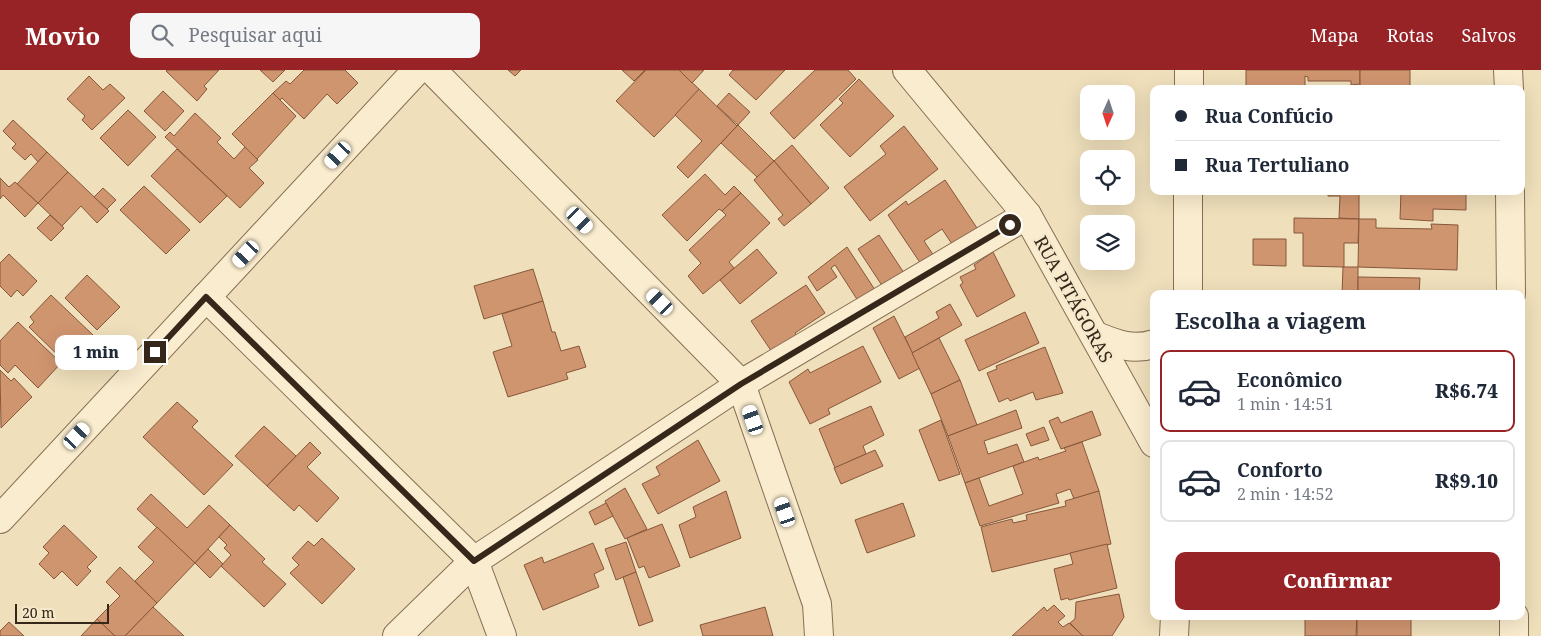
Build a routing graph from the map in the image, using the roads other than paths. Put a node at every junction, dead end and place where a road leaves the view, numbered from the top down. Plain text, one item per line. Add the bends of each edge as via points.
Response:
1 (417, 70) edge
2 (432, 70) edge
3 (906, 70) edge
4 (1189, 70) edge
5 (1508, 70) edge
6 (1189, 85) edge
7 (1508, 85) edge
8 (1188, 195) edge
9 (1510, 195) edge
10 (1027, 216) junction
11 (1188, 290) edge
12 (1511, 290) edge
13 (206, 297) junction
14 (1096, 336) junction
15 (1150, 346) edge
16 (741, 384) junction
17 (1150, 436) edge
18 (0, 519) edge
19 (474, 561) junction
20 (1514, 620) edge
21 (397, 636) edge
22 (502, 636) edge
23 (819, 636) edge
24 (1514, 636) edge

1 - 13 street
2 - 16 street
3 - 10 street, RUA PITÁGORAS
4 - 6 street
5 - 7 street
8 - 11 street
9 - 12 street
10 - 14 street, RUA PITÁGORAS
10 - 16 street
13 - 18 street
13 - 19 street
14 - 15 street via 1122,347
14 - 17 street, RUA PITÁGORAS
16 - 19 street
16 - 23 street via 817,604
19 - 21 street
19 - 22 street
20 - 24 street

